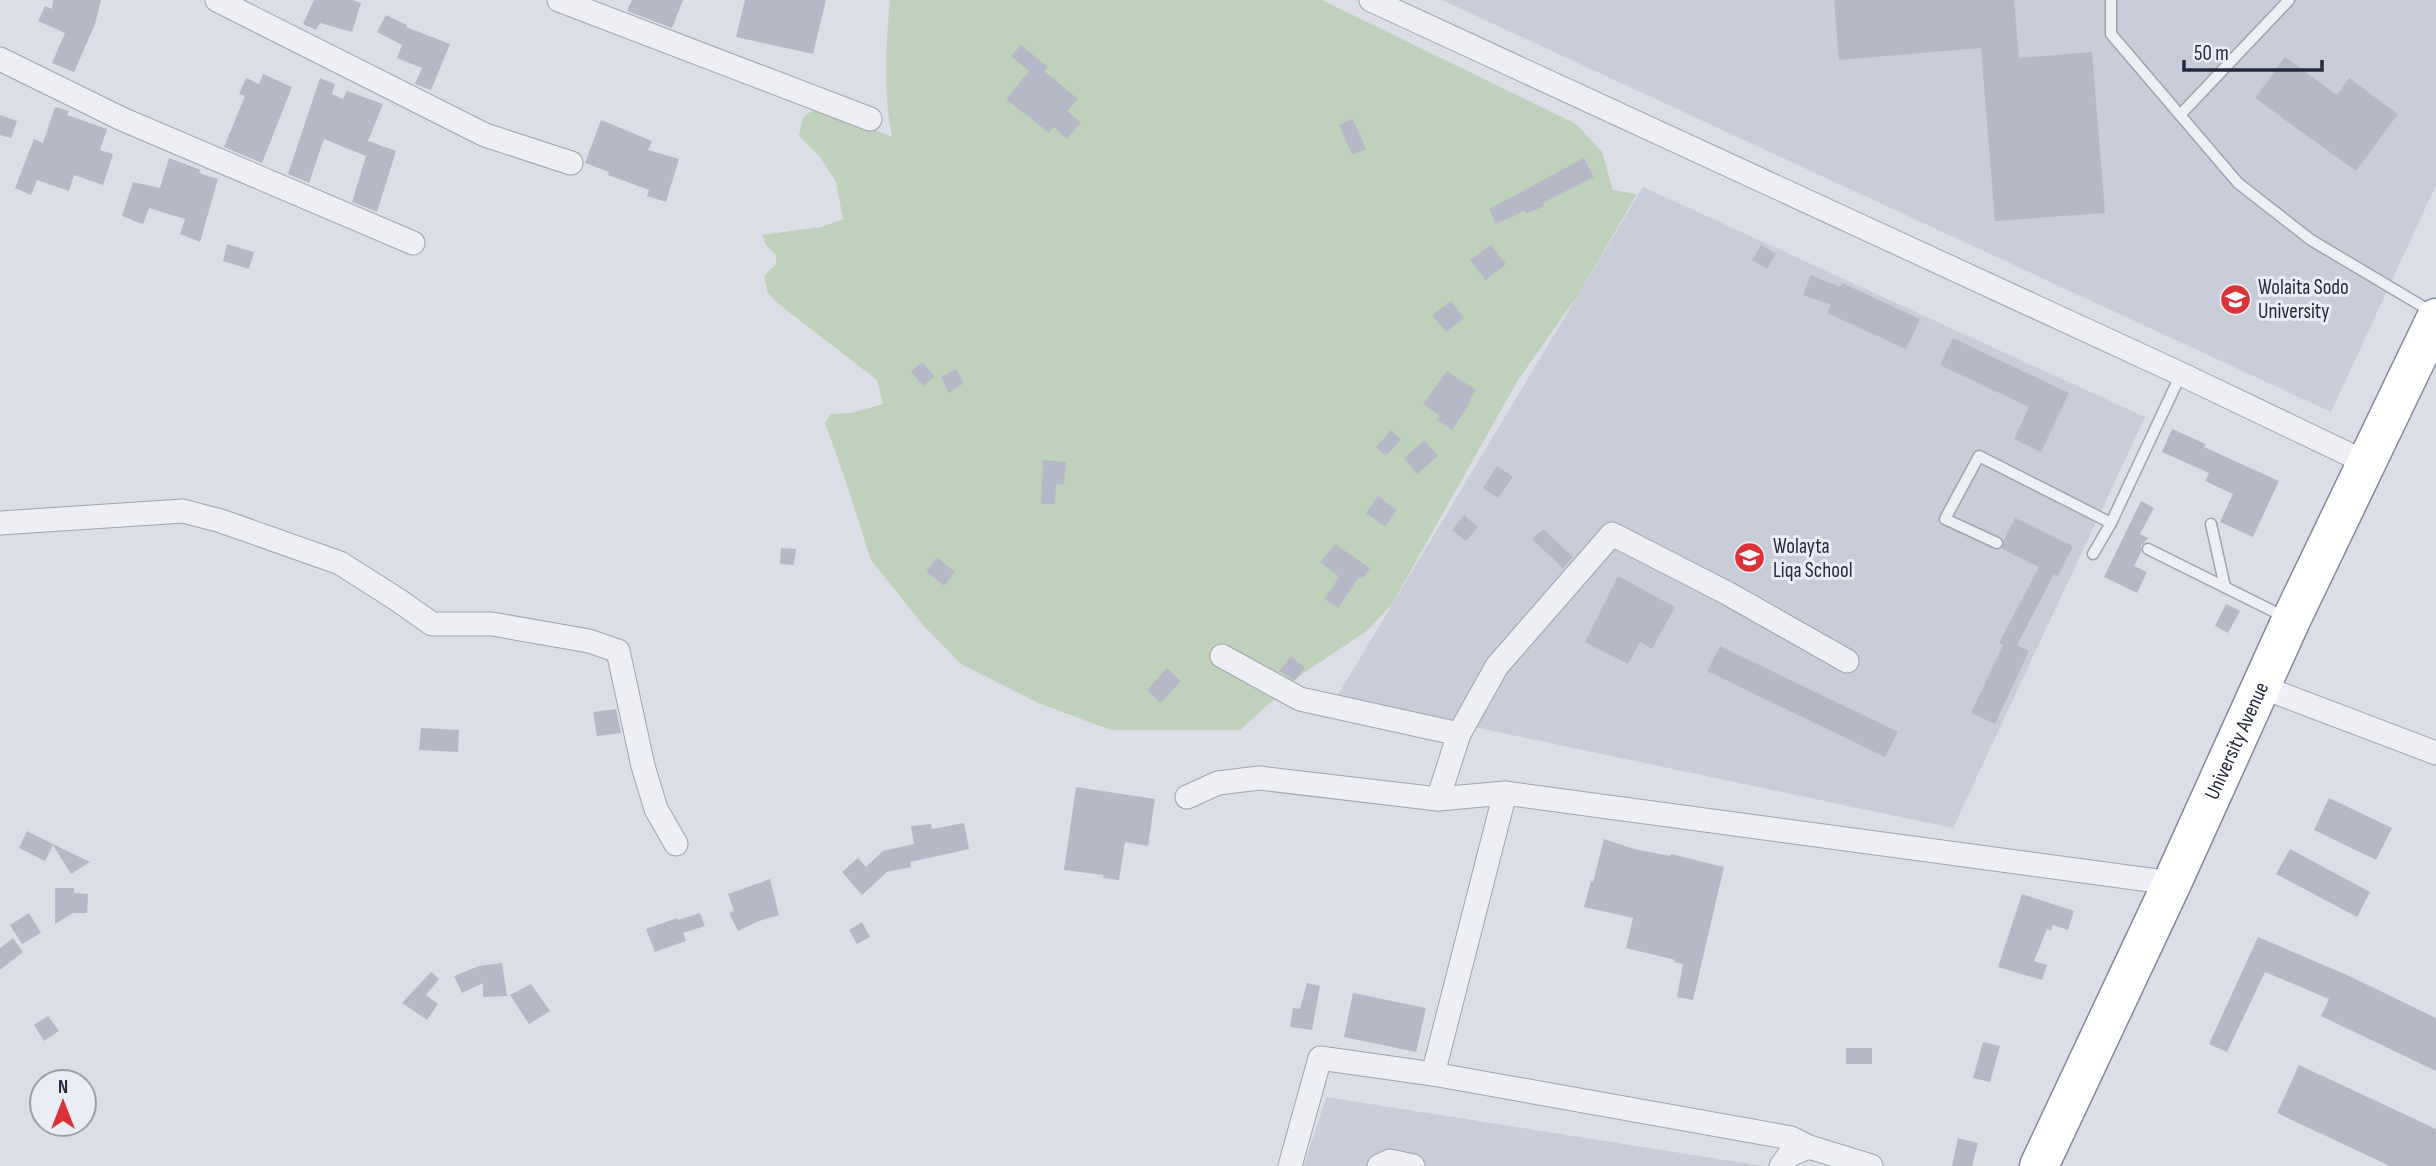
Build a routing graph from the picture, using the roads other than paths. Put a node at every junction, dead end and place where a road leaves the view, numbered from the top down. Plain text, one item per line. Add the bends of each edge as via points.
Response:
1 (1371, 0) edge
2 (2111, 0) edge
3 (2289, 0) edge
4 (565, 1) edge
5 (231, 3) edge
6 (0, 59) edge
7 (2181, 114) junction
8 (870, 119) dead end
9 (571, 163) dead end
10 (413, 243) dead end
11 (2436, 316) edge
12 (2181, 374) junction
13 (2368, 463) junction
14 (0, 523) edge
15 (2111, 523) junction
16 (2211, 524) dead end
17 (1997, 542) dead end
18 (2148, 549) dead end
19 (2093, 554) dead end
20 (2225, 587) junction
21 (2291, 620) junction
22 (1222, 656) dead end
23 (1847, 661) dead end
24 (2262, 687) junction
25 (1458, 734) junction
26 (2436, 753) edge
27 (1505, 793) junction
28 (1187, 797) dead end
29 (1438, 799) junction
30 (676, 844) dead end
31 (2172, 883) junction
32 (1433, 1074) junction
33 (1808, 1147) junction
34 (1290, 1166) edge
35 (1379, 1166) edge
36 (1413, 1166) edge
37 (1781, 1166) edge
38 (1871, 1166) edge
39 (2039, 1166) edge

1 - 12 street
2 - 7 lane via 2111,34
3 - 7 lane
4 - 8 street
5 - 9 street via 485,135
6 - 10 street via 122,119
7 - 11 lane via 2238,183 2267,207 2311,240
11 - 13 highway, University Avenue
12 - 13 street
12 - 15 lane
13 - 21 highway, University Avenue
14 - 30 street via 183,511 340,563 432,624 492,624 589,641 618,651 643,766 656,809
15 - 17 lane via 1979,456 1945,519
15 - 19 lane
16 - 20 lane
18 - 20 lane
20 - 21 lane
21 - 24 highway, University Avenue
22 - 25 street via 1300,699
23 - 25 street via 1612,534 1497,666
24 - 26 street
24 - 31 highway, University Avenue
25 - 29 street
27 - 29 street
27 - 31 street
27 - 32 street
28 - 29 street via 1218,783 1259,778
31 - 39 highway, University Avenue
32 - 33 street via 1791,1138
32 - 34 street via 1320,1058
33 - 37 street via 1789,1155
33 - 38 street
35 - 36 street via 1390,1161

